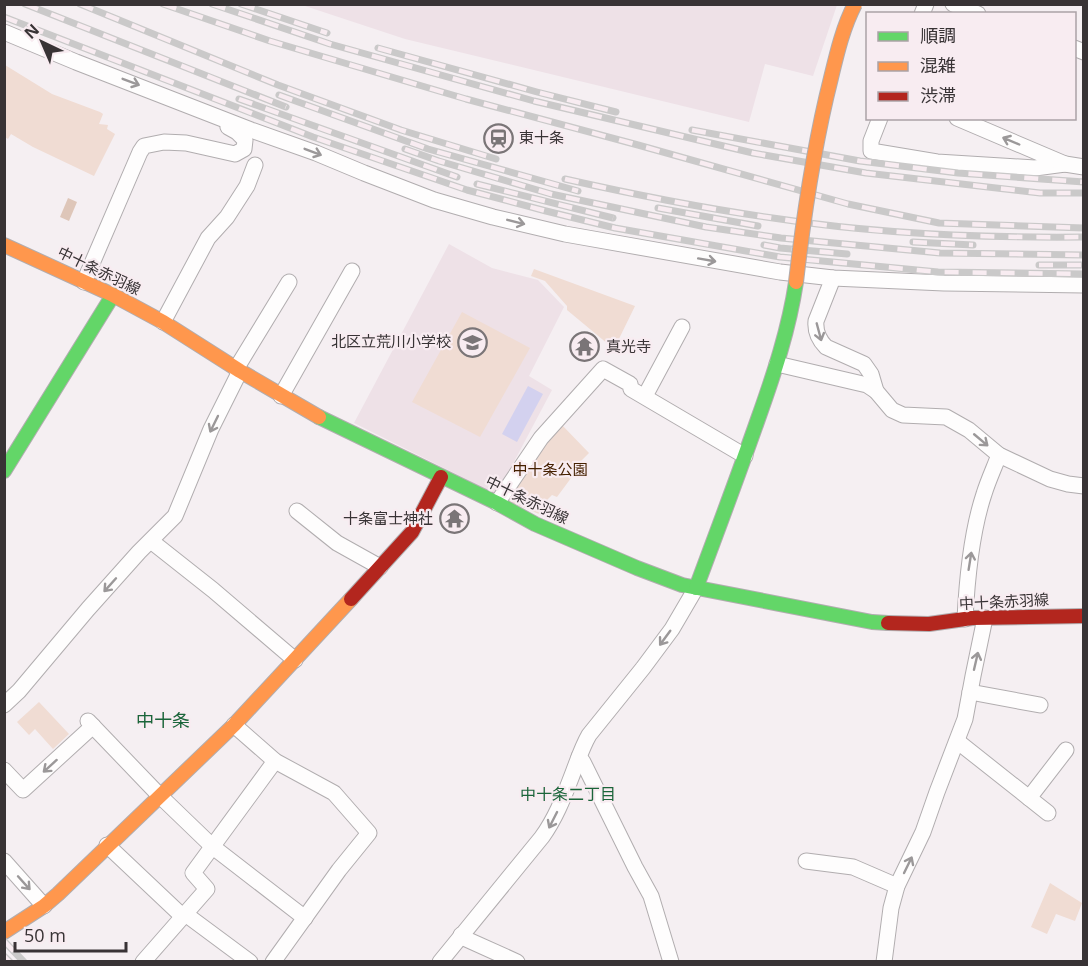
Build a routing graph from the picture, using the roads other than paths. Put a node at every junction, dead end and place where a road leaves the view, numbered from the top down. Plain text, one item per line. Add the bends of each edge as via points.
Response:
1 (855, 4) edge
2 (953, 4) edge
3 (973, 12) edge
4 (4, 32) edge
5 (211, 114) junction
6 (879, 120) edge
7 (962, 120) edge
8 (1065, 164) junction
9 (255, 165) dead end
10 (1083, 167) edge
11 (4, 245) edge
12 (352, 271) dead end
13 (833, 278) junction
14 (84, 282) junction
15 (289, 282) dead end
16 (1083, 285) edge
17 (113, 296) junction
18 (163, 322) junction
19 (682, 327) dead end
20 (777, 364) junction
21 (238, 370) junction
22 (876, 391) junction
23 (281, 396) junction
24 (645, 396) junction
25 (999, 455) junction
26 (745, 456) junction
27 (4, 471) edge
28 (441, 477) junction
29 (1083, 486) edge
30 (497, 503) junction
31 (297, 511) dead end
32 (151, 541) junction
33 (380, 567) junction
34 (696, 588) junction
35 (1083, 616) edge
36 (986, 618) junction
37 (965, 619) junction
38 (295, 660) junction
39 (970, 692) junction
40 (4, 705) edge
41 (1040, 705) dead end
42 (234, 724) junction
43 (957, 741) junction
44 (1066, 750) dead end
45 (579, 757) junction
46 (275, 761) junction
47 (4, 770) edge
48 (159, 795) junction
49 (1029, 798) junction
50 (1048, 813) dead end
51 (107, 845) junction
52 (213, 847) junction
53 (4, 861) edge
54 (806, 861) dead end
55 (897, 886) junction
56 (44, 906) junction
57 (184, 915) junction
58 (305, 918) junction
59 (4, 932) edge
60 (461, 935) junction
61 (143, 962) edge
62 (250, 962) edge
63 (273, 962) edge
64 (440, 962) edge
65 (517, 962) edge
66 (671, 962) edge
67 (884, 962) edge

1 - 20 street, bridge via 844,27 817,134 793,303
2 - 3 street
4 -> 5 street
5 -> 13 street via 434,200 493,217 624,246
5 - 14 street via 245,140 244,149 235,154 186,143 144,146
6 - 8 street via 871,151 937,162 1035,168
8 -> 7 street
8 - 10 street
9 - 18 street via 247,186 208,238
11 - 14 street, 中十条赤羽線
12 - 23 street
13 - 16 street
13 -> 22 street via 816,321 818,335 826,347 864,364
14 - 17 street, 中十条赤羽線
15 - 21 street
17 - 18 street, 中十条赤羽線
17 - 27 street
18 - 21 street, 中十条赤羽線
19 - 24 street
20 - 22 street via 867,385
20 - 26 street
21 - 23 street, 中十条赤羽線
21 -> 32 street via 175,516
22 -> 25 street via 892,410 903,415 946,417
23 - 28 street, 中十条赤羽線
24 - 26 street
24 - 30 street via 603,369 541,438
25 - 29 street via 1050,479
37 -> 25 street via 975,531 983,495
26 - 34 street
28 - 30 street, 中十条赤羽線
28 - 33 street via 412,532
30 - 34 street, 中十条赤羽線 via 618,560
31 - 33 street via 337,543
32 - 38 street
32 -> 40 street
33 - 38 street
34 - 37 street, 中十条赤羽線 via 872,622 929,624
34 -> 45 street via 644,668 589,735
35 - 36 street, 中十条赤羽線
36 - 37 street, 中十条赤羽線
39 -> 36 street
38 - 42 street
39 - 41 street
39 - 43 street
42 - 46 street
42 - 48 street
43 - 49 street
55 -> 43 street via 923,832
44 - 49 street
45 -> 60 street via 551,824
45 - 66 street via 651,896
46 - 52 street
46 - 58 street via 334,793 369,833
48 -> 47 street via 91,723 23,790
48 - 51 street
48 - 52 street
49 - 50 street
51 - 56 street
51 - 57 street
52 - 57 street via 193,873 207,889
52 - 58 street
53 -> 56 street
54 - 55 street via 854,867
55 - 67 street
56 - 59 street
57 - 61 street
57 - 62 street
58 - 63 street
60 - 64 street
60 - 65 street

